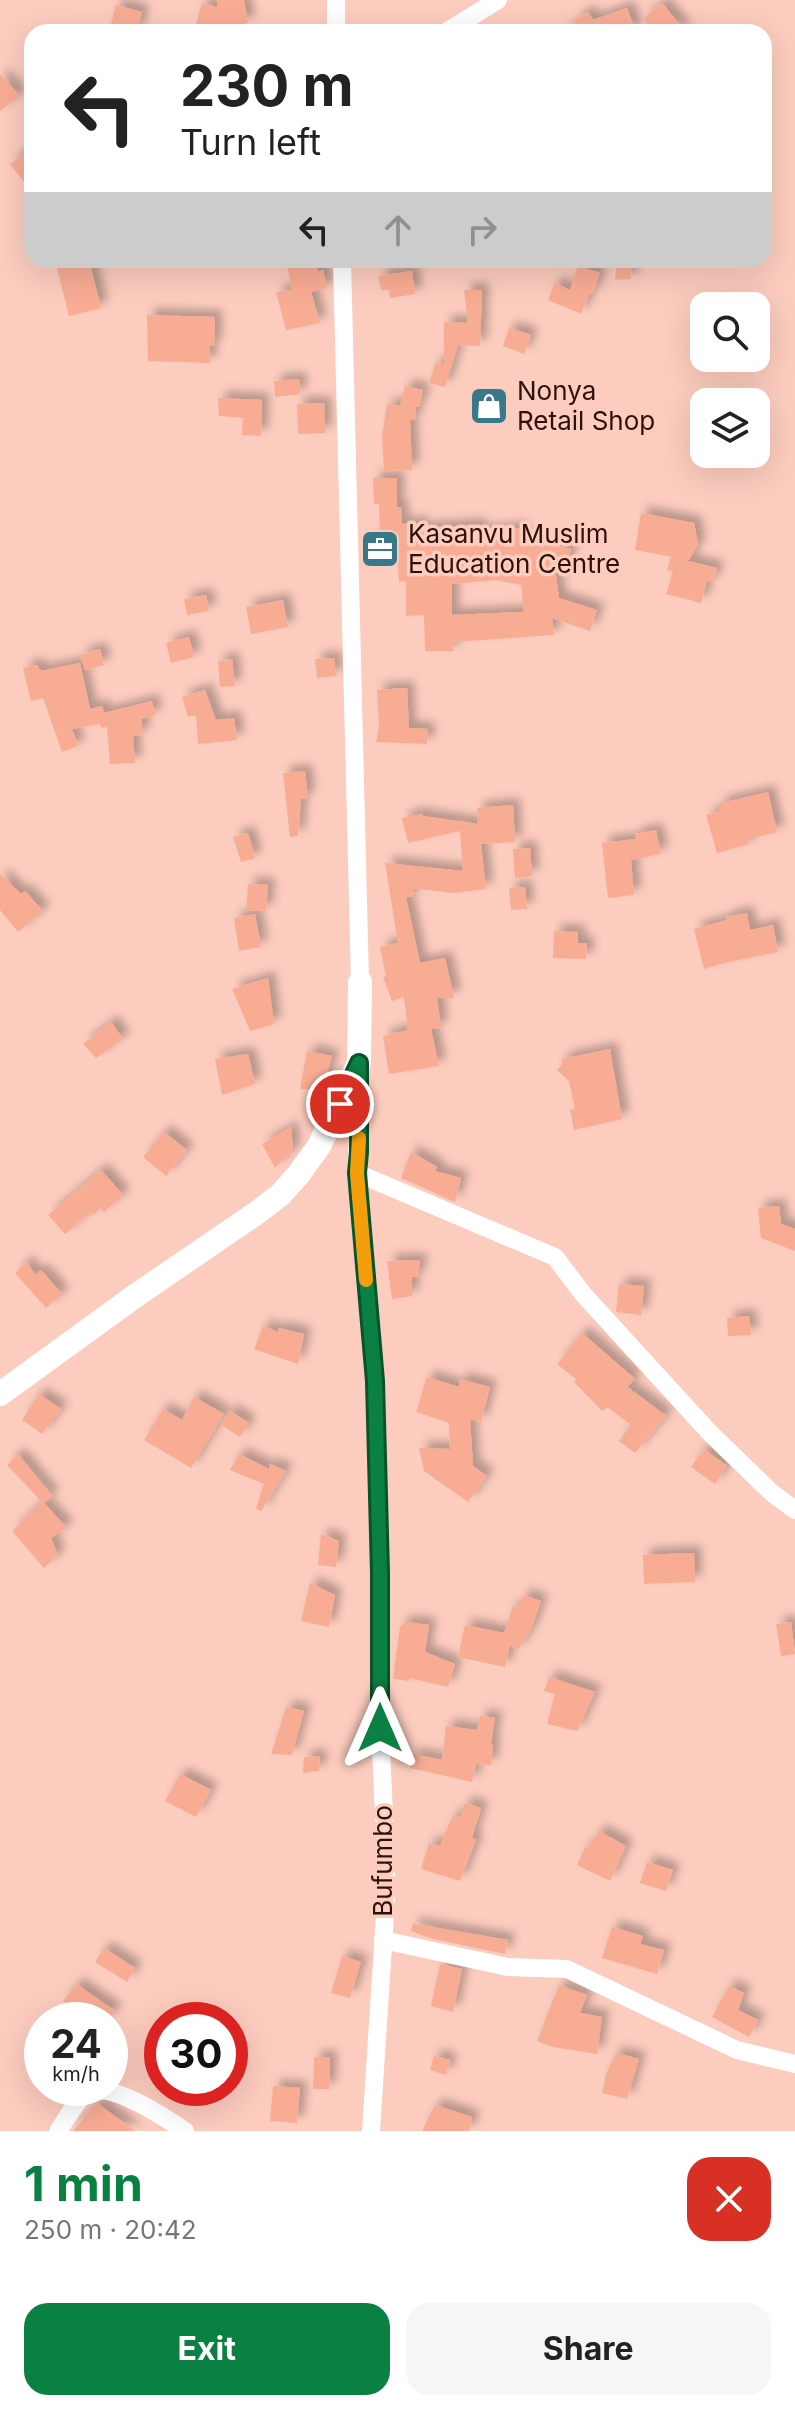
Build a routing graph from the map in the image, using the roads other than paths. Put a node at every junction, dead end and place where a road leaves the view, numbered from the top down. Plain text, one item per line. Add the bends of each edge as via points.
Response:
1 (336, 0) edge
2 (498, 0) edge
3 (336, 24) edge
4 (459, 24) edge
5 (342, 268) edge
6 (360, 982) joint
7 (359, 1063) junction
8 (357, 1173) junction
9 (0, 1394) edge
10 (795, 1510) edge
11 (383, 1940) junction
12 (795, 2064) edge
13 (58, 2131) edge
14 (185, 2131) edge
15 (371, 2131) edge

1 - 3 street
2 - 4 street
5 - 6 street
6 - 7 street
7 - 8 street, Bufumbo
7 - 9 street via 319,1146 280,1195
8 - 10 street via 555,1257 710,1433
8 - 11 street, Bufumbo via 375,1395 386,1857
11 - 12 street via 508,1967 567,1969 737,2050
11 - 15 street, Bufumbo
13 - 14 street via 83,2096 105,2089

